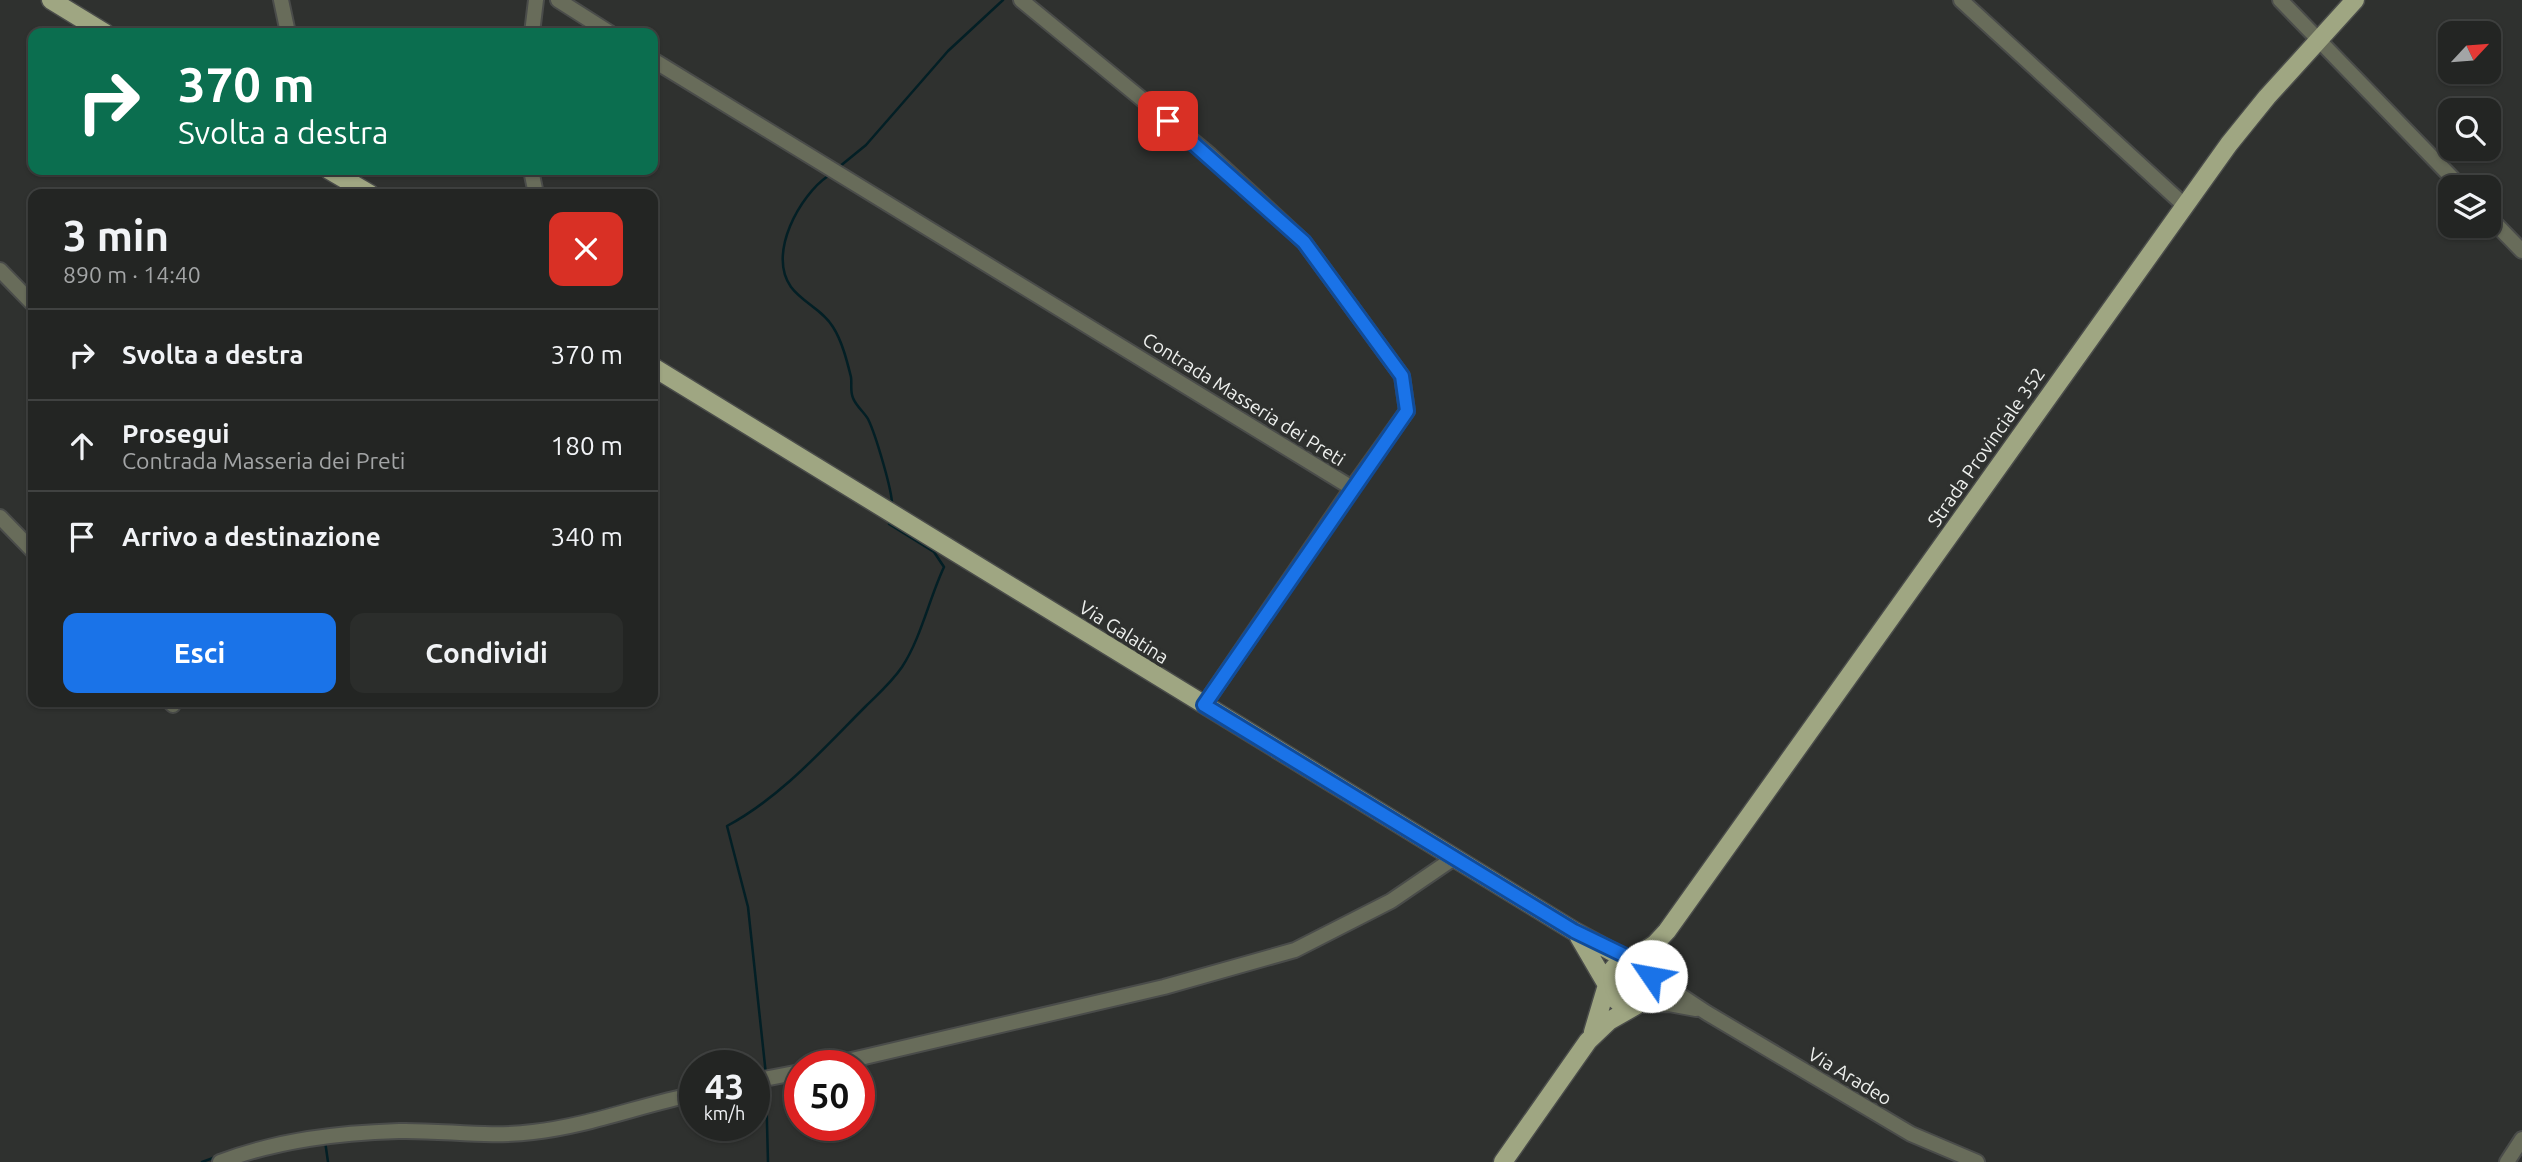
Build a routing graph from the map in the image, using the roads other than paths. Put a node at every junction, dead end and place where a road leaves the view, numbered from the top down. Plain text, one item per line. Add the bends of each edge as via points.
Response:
1 (51, 0) edge
2 (281, 0) edge
3 (536, 0) edge
4 (558, 0) edge
5 (1021, 0) edge
6 (1961, 0) edge
7 (2280, 0) edge
8 (2355, 0) edge
9 (97, 28) edge
10 (287, 28) edge
11 (533, 28) edge
12 (602, 28) edge
13 (2318, 40) junction
14 (658, 63) edge
15 (338, 175) edge
16 (2449, 175) edge
17 (361, 189) edge
18 (2184, 205) junction
19 (2501, 229) edge
20 (2522, 251) edge
21 (0, 270) edge
22 (28, 299) edge
23 (658, 370) edge
24 (1352, 488) junction
25 (0, 517) edge
26 (28, 546) edge
27 (1204, 705) junction
28 (1454, 858) junction
29 (1574, 931) junction
30 (1667, 931) junction
31 (1629, 961) junction
32 (1651, 976) junction
33 (1607, 985) junction
34 (1637, 1005) junction
35 (1707, 1013) junction
36 (1588, 1041) junction
37 (875, 1055) edge
38 (679, 1098) edge
39 (2522, 1139) edge
40 (220, 1162) edge
41 (1503, 1162) edge
42 (1978, 1162) edge
43 (2507, 1162) edge

1 - 9 main road
2 - 10 street
3 - 11 street
4 - 12 street
5 - 24 street, Contrada Masseria dei Preti via 1210,155 1304,242 1402,376 1407,411
6 - 18 street
7 - 13 street
8 - 13 main road, Strada Provinciale 352
13 - 16 street
13 - 18 main road, Strada Provinciale 352 via 2267,97
14 - 24 street, Contrada Masseria dei Preti
15 - 17 main road
18 - 30 main road, Strada Provinciale 352
19 - 20 street
21 - 22 street
23 - 27 main road, Via Galatina
24 - 27 street
25 - 26 street
27 - 28 main road, Via Galatina
28 - 29 main road, Via Galatina
28 - 37 street via 1391,901 1295,950 1164,987
29 - 31 main road, Via Galatina
29 - 33 main road, Via Galatina
30 - 31 main road, Strada Provinciale 352
30 - 32 main road, Strada Provinciale 352 via 1656,951
31 - 32 main road
31 - 33 main road via 1613,968
32 - 34 main road via 1649,995
32 - 35 street, Via Aradeo
33 - 34 main road via 1617,1002
33 - 36 main road
34 - 35 street, Via Aradeo via 1681,1005
34 - 36 main road via 1609,1021
35 - 42 street, Via Aradeo via 1911,1134
36 - 41 main road
38 - 40 street via 534,1132 334,1135 277,1144
39 - 43 street

